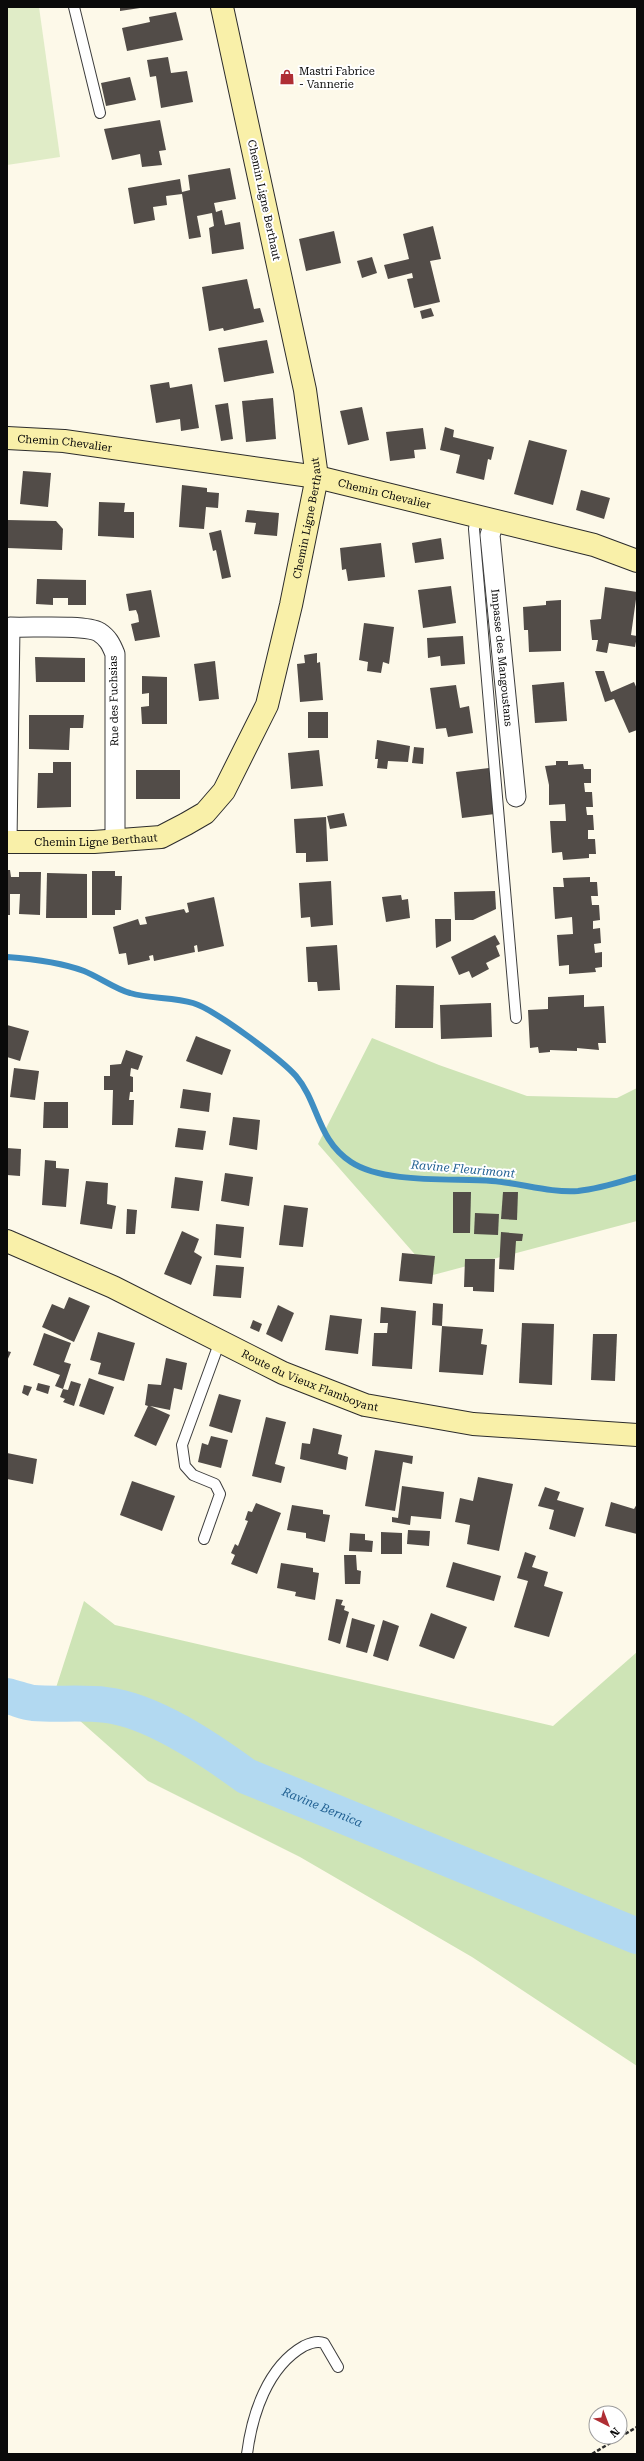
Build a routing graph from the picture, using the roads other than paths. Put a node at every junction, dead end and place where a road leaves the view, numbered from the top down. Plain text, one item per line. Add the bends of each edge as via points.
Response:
1 (74, 7) edge
2 (222, 7) edge
3 (100, 113) dead end
4 (7, 438) edge
5 (317, 477) junction
6 (485, 518) junction
7 (637, 561) edge
8 (8, 627) edge
9 (516, 797) dead end
10 (115, 840) junction
11 (7, 842) edge
12 (516, 1018) dead end
13 (7, 1241) edge
14 (220, 1341) junction
15 (637, 1435) edge
16 (204, 1540) dead end
17 (338, 2368) dead end
18 (247, 2454) edge

1 - 3 lane
2 - 5 street, Chemin Ligne Berthaut via 305,390
4 - 5 street, Chemin Chevalier via 64,441
5 - 6 street, Chemin Chevalier
5 - 10 street, Chemin Ligne Berthaut via 291,605 267,705 224,791 205,813 161,837
6 - 7 street, Chemin Chevalier via 594,545
6 - 9 street, Impasse des Mangoustans via 490,535
6 - 12 lane via 475,537
8 - 10 street, Rue des Fuchsias via 81,628 98,631 110,641 115,654
8 - 11 street, Rue des Fuchsias
10 - 11 street, Chemin Ligne Berthaut
13 - 14 street, Route du Vieux Flamboyant via 113,1287
14 - 15 street, Route du Vieux Flamboyant via 283,1373 365,1405 472,1424
14 - 16 lane via 182,1445 185,1466 193,1475 215,1484 220,1494
17 - 18 lane via 324,2343 319,2341 296,2351 281,2365 265,2390 256,2413

